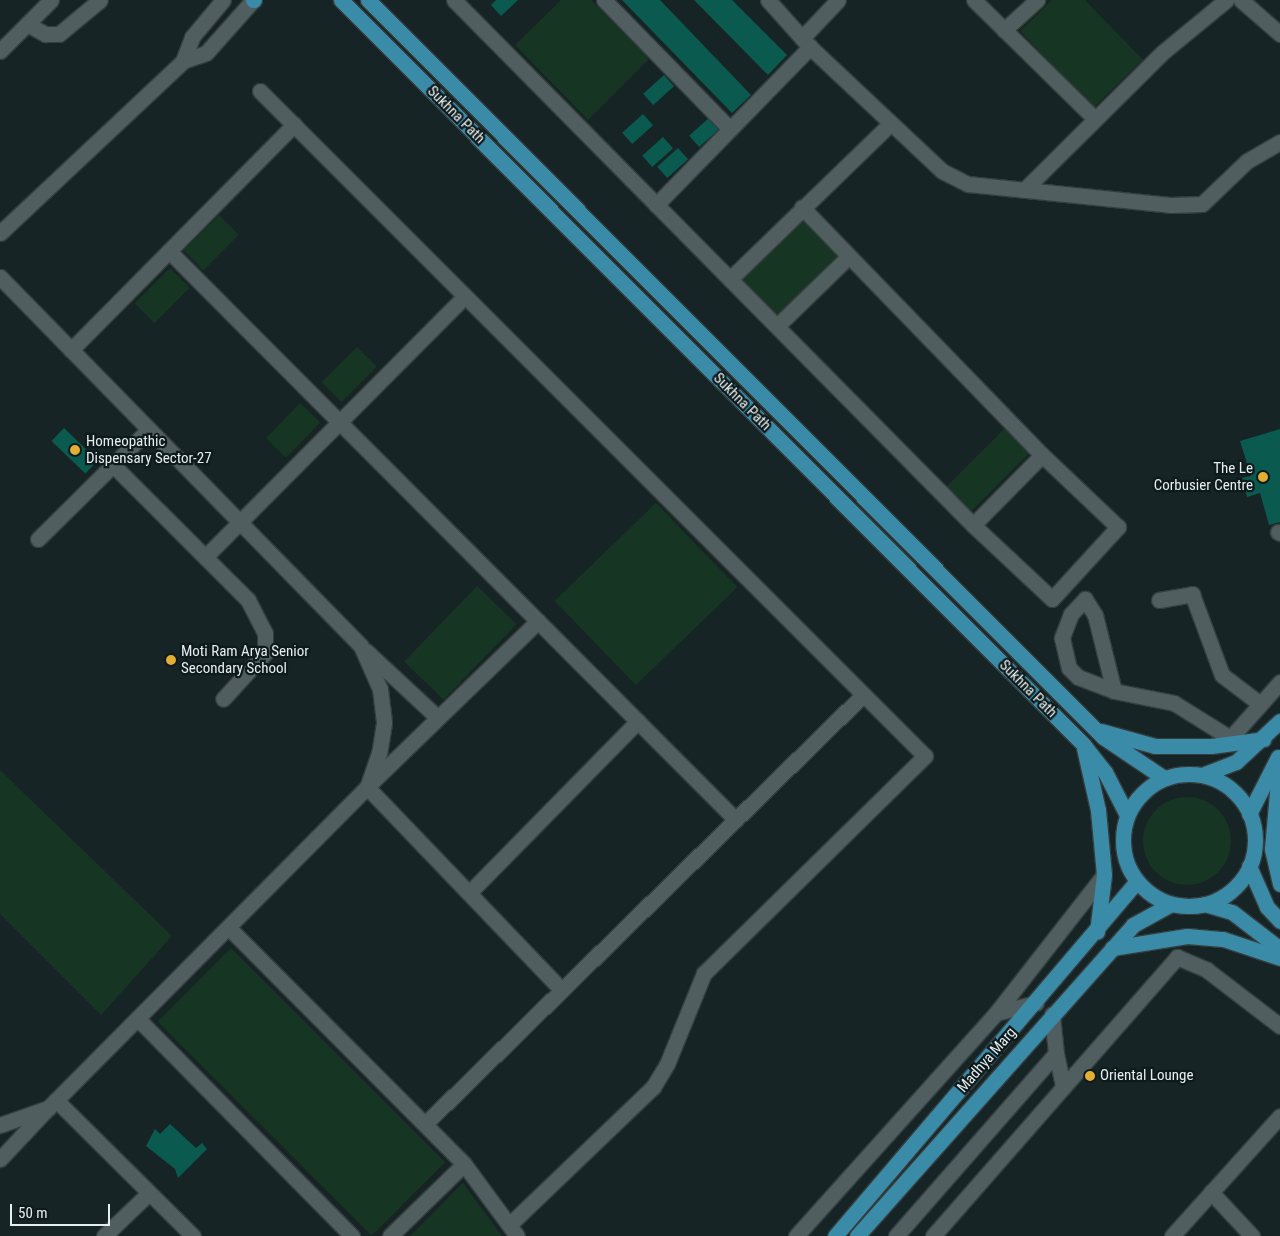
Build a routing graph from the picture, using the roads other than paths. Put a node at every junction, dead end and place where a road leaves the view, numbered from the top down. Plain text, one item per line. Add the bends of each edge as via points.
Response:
1 (51, 0) edge
2 (100, 0) edge
3 (223, 0) edge
4 (253, 0) edge
5 (368, 0) edge
6 (454, 0) edge
7 (604, 0) edge
8 (768, 0) edge
9 (838, 0) edge
10 (974, 0) edge
11 (1037, 0) edge
12 (1226, 0) edge
13 (1241, 0) edge
14 (340, 1) edge
15 (27, 24) junction
16 (1004, 30) junction
17 (1280, 34) edge
18 (806, 42) junction
19 (0, 51) edge
20 (183, 61) junction
21 (260, 91) dead end
22 (1094, 118) junction
23 (890, 123) junction
24 (294, 125) junction
25 (730, 129) junction
26 (1279, 142) edge
27 (1024, 190) junction
28 (656, 204) junction
29 (802, 207) junction
30 (0, 233) edge
31 (168, 251) junction
32 (849, 256) junction
33 (0, 277) edge
34 (730, 279) junction
35 (465, 296) junction
36 (776, 326) junction
37 (71, 350) junction
38 (339, 422) junction
39 (149, 430) junction
40 (1042, 455) junction
41 (113, 465) junction
42 (239, 522) junction
43 (973, 525) junction
44 (38, 539) dead end
45 (205, 557) junction
46 (1159, 600) dead end
47 (538, 621) junction
48 (361, 646) junction
49 (1280, 682) edge
50 (1114, 691) junction
51 (864, 695) junction
52 (223, 699) dead end
53 (1260, 704) junction
54 (438, 718) junction
55 (638, 721) junction
56 (1280, 721) edge
57 (1095, 729) junction
58 (1264, 739) junction
59 (1227, 741) junction
60 (1082, 744) junction
61 (1280, 753) edge
62 (1280, 759) edge
63 (1202, 775) junction
64 (1164, 778) junction
65 (367, 787) junction
66 (1249, 814) junction
67 (1127, 815) junction
68 (736, 820) junction
69 (1249, 866) junction
70 (1104, 875) junction
71 (1137, 881) junction
72 (1280, 884) edge
73 (469, 893) junction
74 (1171, 904) junction
75 (1205, 904) junction
76 (1280, 921) edge
77 (230, 928) junction
78 (1097, 932) junction
79 (1112, 948) junction
80 (1280, 949) edge
81 (1280, 958) edge
82 (562, 990) junction
83 (1036, 1003) junction
84 (996, 1013) junction
85 (1052, 1014) junction
86 (138, 1019) junction
87 (1280, 1026) edge
88 (1056, 1053) junction
89 (1063, 1087) junction
90 (52, 1104) junction
91 (1280, 1116) edge
92 (425, 1124) junction
93 (0, 1126) edge
94 (0, 1159) edge
95 (464, 1164) junction
96 (1211, 1192) junction
97 (149, 1193) junction
98 (513, 1230) edge
99 (1175, 1235) edge
100 (104, 1236) edge
101 (193, 1236) edge
102 (352, 1236) edge
103 (390, 1236) edge
104 (796, 1236) edge
105 (835, 1236) edge
106 (857, 1236) edge
107 (896, 1236) edge
108 (933, 1236) edge
109 (1252, 1236) edge

1 - 15 street
2 - 15 street via 58,34 45,34
3 - 20 street via 192,37
4 - 20 street via 206,53
5 - 57 main road, Sukhna Path
6 - 28 street
7 - 25 street
8 - 18 street
9 - 18 street
10 - 16 street
11 - 16 street
12 - 22 street via 1163,52
13 - 17 street
14 - 60 main road, Sukhna Path
15 - 19 street
16 - 22 street
18 - 23 street
18 - 25 street
20 - 30 street
21 - 24 street
22 - 27 street
23 - 27 street via 942,171 968,184
23 - 29 street
24 - 31 street
24 - 35 street
25 - 28 street
26 - 27 street via 1247,161 1202,204 1170,205
28 - 34 street
29 - 32 street
29 - 34 street
31 - 37 street
31 - 38 street
32 - 36 street
32 - 40 street
33 - 37 street
34 - 36 street
35 - 38 street
35 - 51 street
36 - 43 street
37 - 39 street
38 - 42 street
38 - 47 street
39 - 41 street
39 - 42 street
40 - 43 street
40 - 43 street via 1118,527 1052,599
41 - 44 street
41 - 45 street
42 - 45 street
42 - 48 street
45 - 52 street via 248,600 265,633 266,653
46 - 53 street via 1192,594 1222,675
47 - 54 street
47 - 55 street
48 - 54 street
48 - 65 street via 380,689 384,723 379,753
49 - 53 street
50 - 50 street via 1078,677 1069,668 1063,651 1065,624 1085,599 1095,615
50 - 59 street via 1174,703
51 - 68 street
51 - 98 street via 925,756 704,973 667,1064 653,1087
53 - 59 street
54 - 65 street
55 - 68 street
55 - 73 street
56 - 58 main road
57 - 59 main road via 1154,746
57 - 64 main road, Sukhna Path
58 - 59 main road
58 - 63 main road via 1236,762
60 - 67 main road, Sukhna Path via 1105,772
60 - 70 main road via 1098,810
61 - 66 main road
62 - 72 main road via 1272,849
63 - 64 main road
63 - 66 main road via 1227,786
64 - 67 main road via 1152,784
65 - 73 street
65 - 77 street
66 - 69 main road via 1254,837
67 - 71 main road via 1123,845
68 - 82 street
69 - 75 main road via 1229,893
69 - 76 main road via 1267,907
70 - 78 main road
70 - 84 street
71 - 74 main road via 1151,894
71 - 78 main road, Madhya Marg
73 - 82 street
74 - 75 main road
74 - 79 main road, Madhya Marg via 1133,925
75 - 80 main road via 1232,912
77 - 86 street
77 - 92 street
78 - 83 main road, Madhya Marg
79 - 81 main road via 1186,936 1223,939
79 - 85 main road, Madhya Marg
82 - 92 street
83 - 84 street
83 - 105 main road, Madhya Marg
84 - 104 street
85 - 88 street
85 - 106 main road, Madhya Marg
86 - 90 street
86 - 102 street
87 - 89 street via 1207,970 1177,957
88 - 89 street
88 - 107 street
89 - 108 street
90 - 93 street
90 - 94 street
90 - 97 street
91 - 96 street
92 - 95 street
95 - 98 street
95 - 103 street
96 - 99 street
96 - 109 street
97 - 100 street
97 - 101 street

